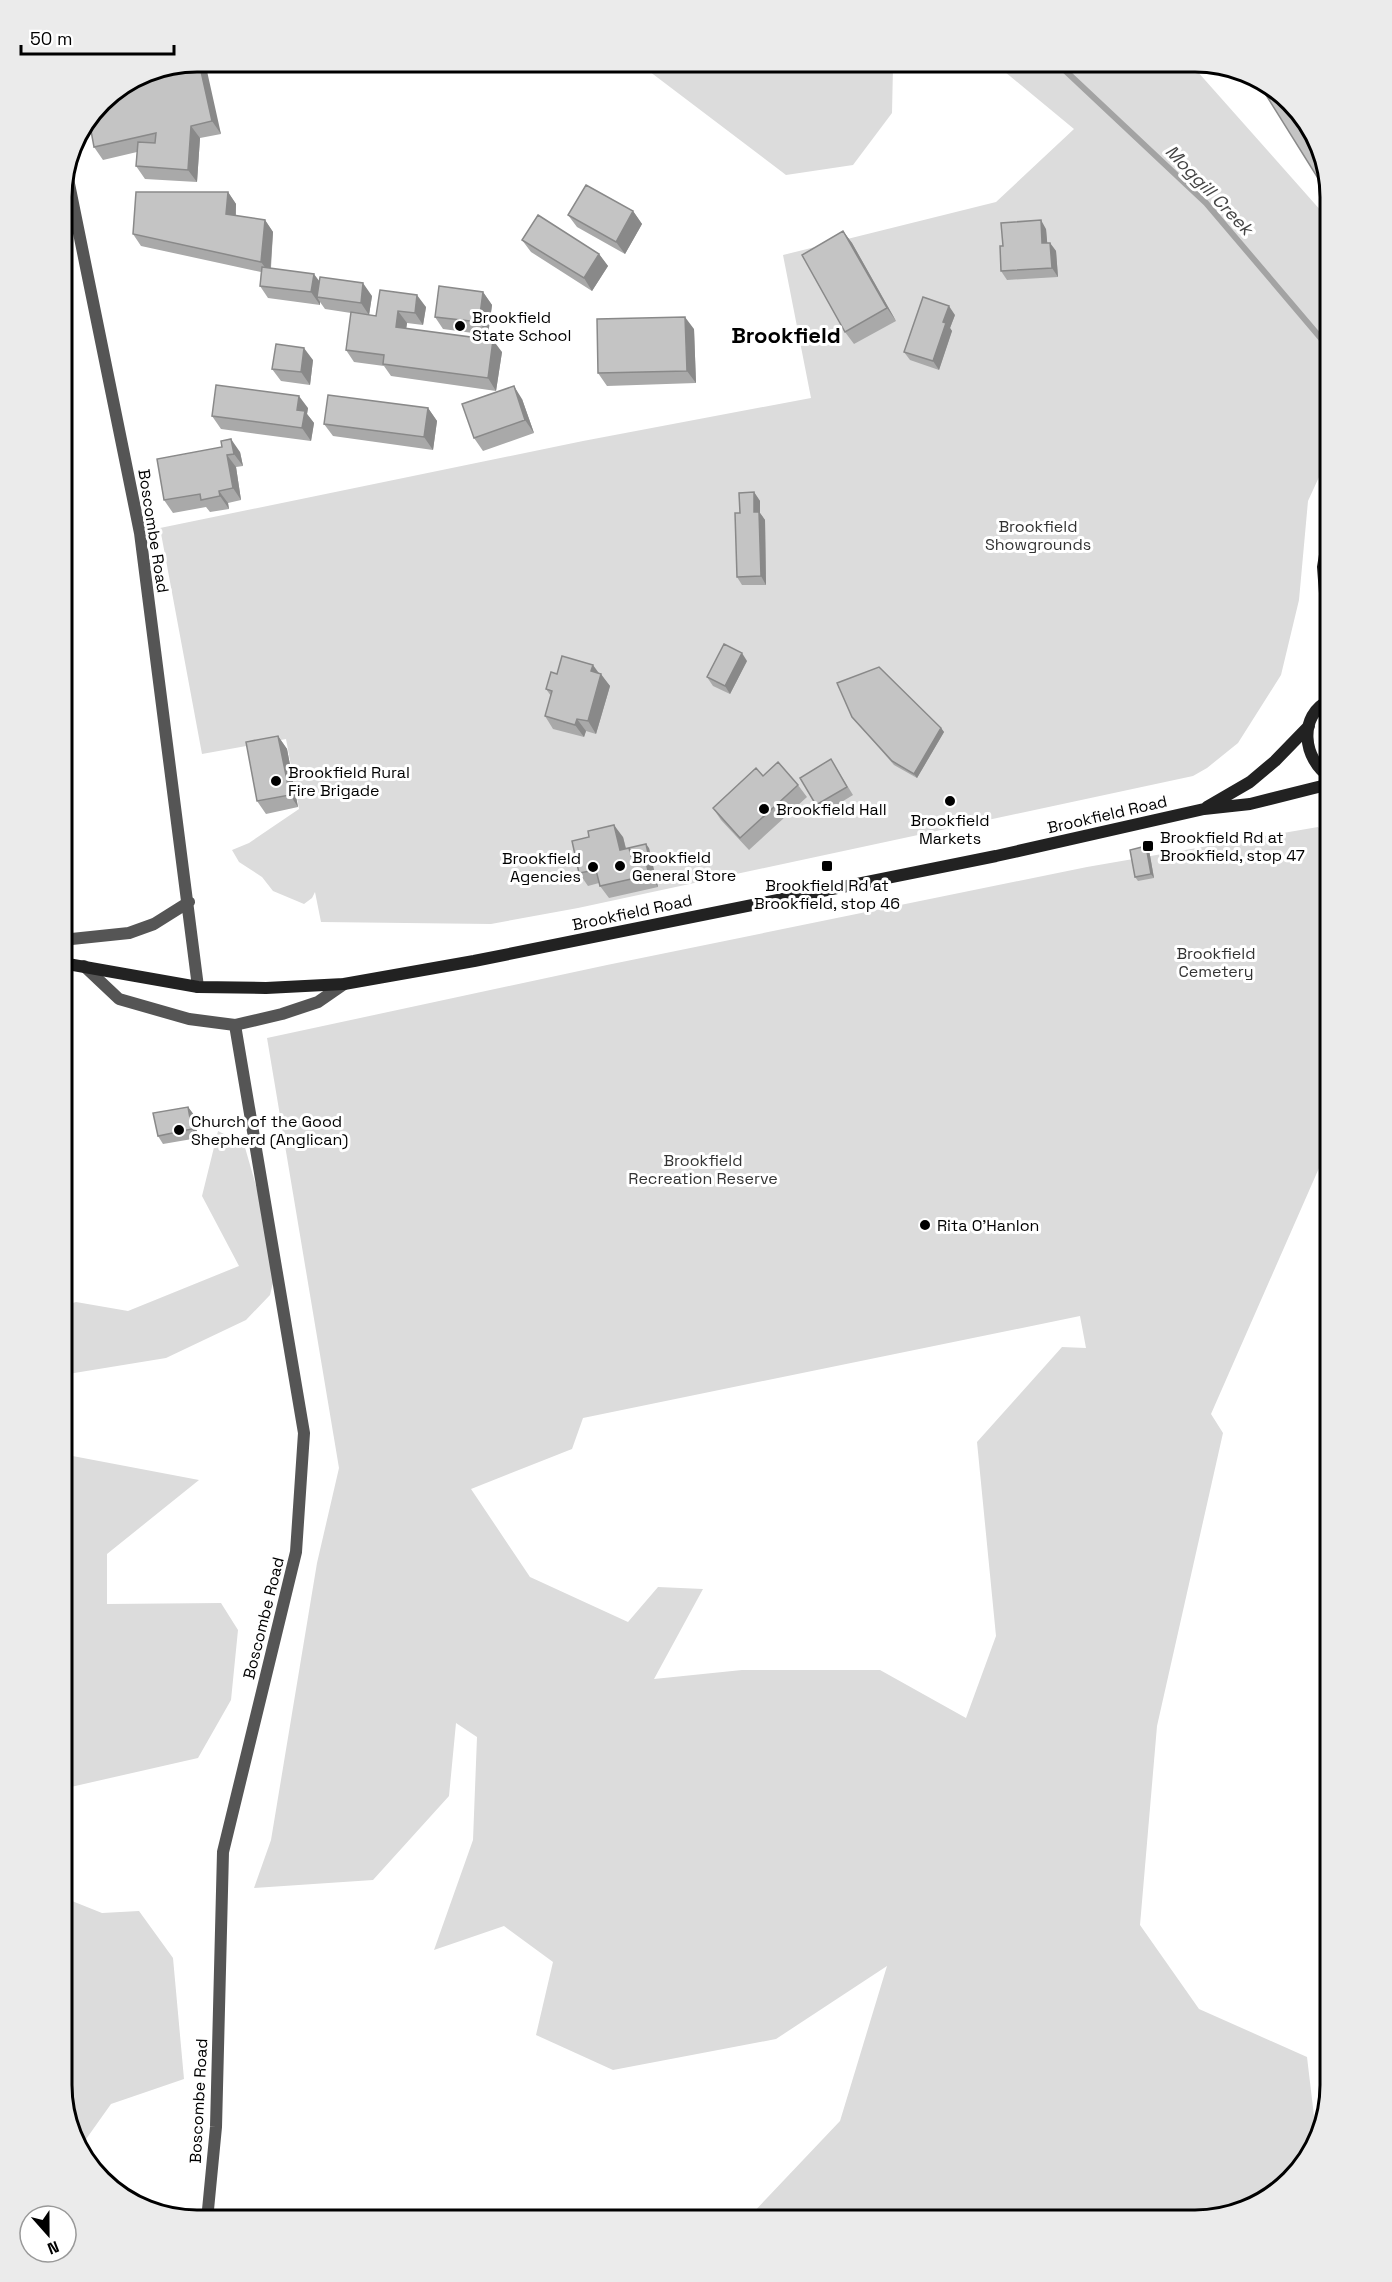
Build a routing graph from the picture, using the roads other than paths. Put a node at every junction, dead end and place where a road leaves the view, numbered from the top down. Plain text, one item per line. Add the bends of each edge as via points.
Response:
1 (72, 199) edge
2 (1320, 708) edge
3 (1309, 726) junction
4 (1320, 769) edge
5 (1320, 786) edge
6 (1204, 809) junction
7 (189, 902) junction
8 (72, 939) edge
9 (72, 964) edge
10 (84, 966) junction
11 (344, 984) junction
12 (198, 987) junction
13 (235, 1025) junction
14 (208, 2210) edge

1 - 7 street, Boscombe Road via 140,533
2 - 3 main road, Brookfield Road
3 - 4 main road via 1310,754
3 - 6 main road, Brookfield Road via 1250,782
5 - 6 main road, Brookfield Road via 1250,804
6 - 11 main road, Brookfield Road via 996,856
7 - 8 street via 154,924 129,933
7 - 12 street, Boscombe Road
9 - 10 main road, Brookfield Road
10 - 12 main road, Brookfield Road
10 - 13 street via 119,999 189,1019
11 - 12 main road, Brookfield Road
11 - 13 street via 318,1002
13 - 14 street, Boscombe Road via 304,1433 296,1552 223,1851 216,2127

